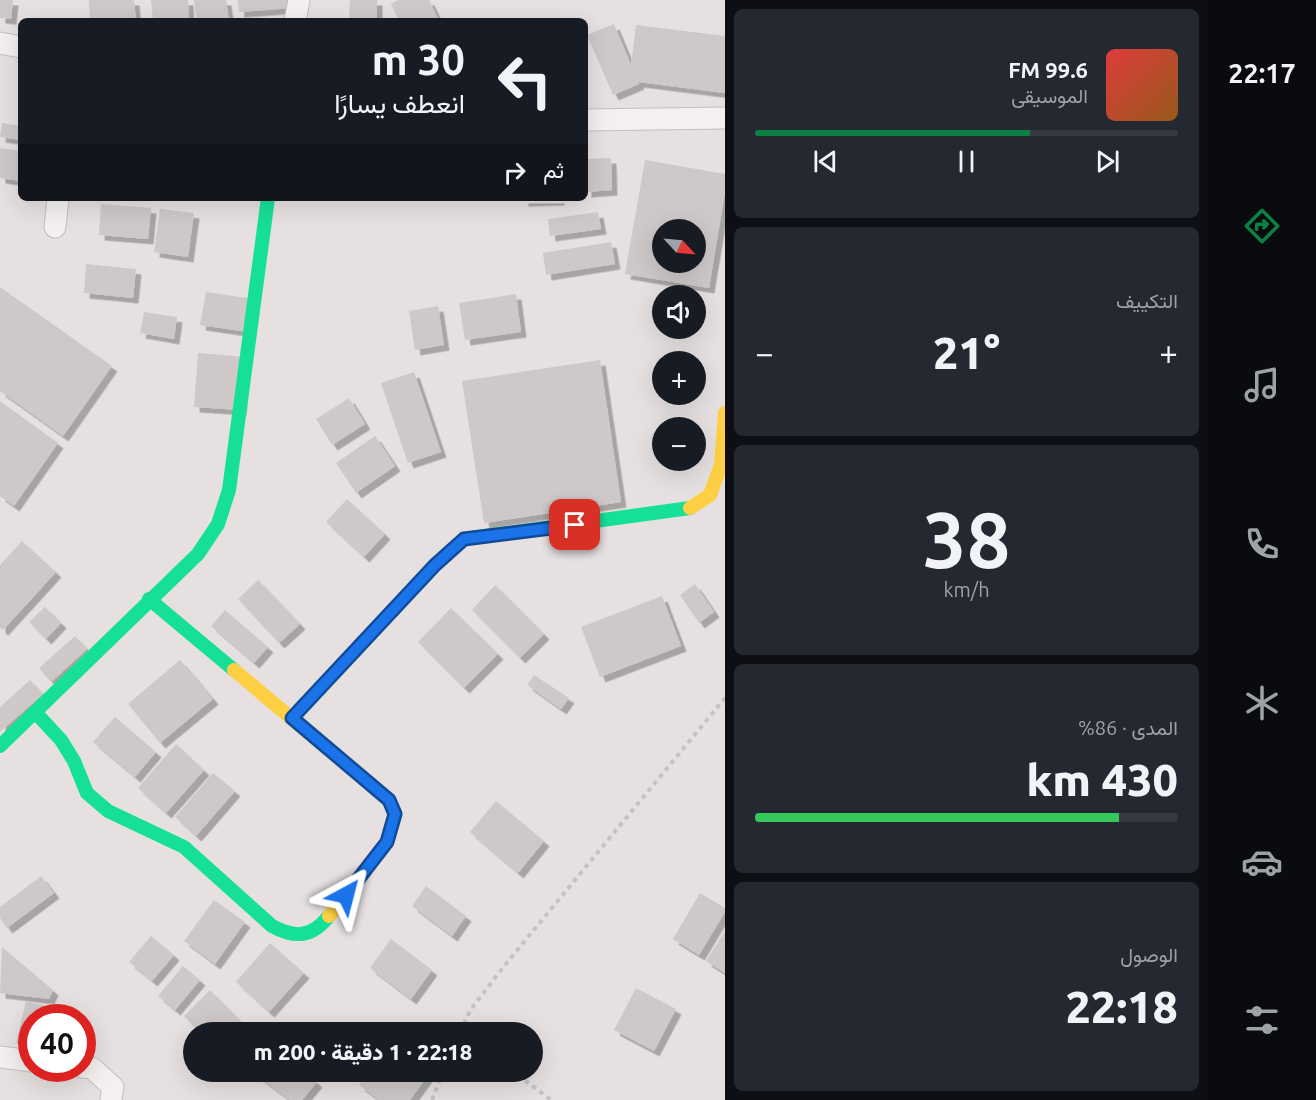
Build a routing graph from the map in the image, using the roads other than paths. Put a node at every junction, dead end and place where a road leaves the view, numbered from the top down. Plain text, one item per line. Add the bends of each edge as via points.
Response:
1 (298, 0) edge
2 (295, 18) edge
3 (0, 43) edge
4 (18, 46) edge
5 (725, 118) edge
6 (588, 120) edge
7 (58, 201) edge
8 (268, 201) edge
9 (56, 227) dead end
10 (725, 413) edge
11 (149, 599) junction
12 (35, 712) junction
13 (292, 718) junction
14 (0, 746) edge
15 (0, 1057) edge
16 (18, 1059) edge
17 (96, 1072) edge
18 (111, 1100) edge

1 - 2 street
3 - 4 street
5 - 6 street
7 - 9 street
8 - 11 street via 229,490 218,525 198,554
10 - 13 street via 721,465 710,495 686,510 464,539
11 - 12 street
11 - 13 street
12 - 13 street via 61,740 87,793 108,811 184,848 272,926 286,934 301,935 318,930 387,842 395,814 389,800
12 - 14 street
15 - 16 street
17 - 18 street via 113,1087

